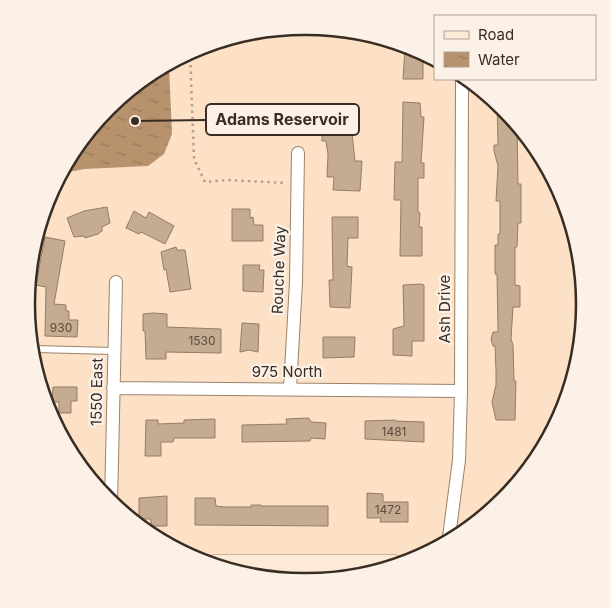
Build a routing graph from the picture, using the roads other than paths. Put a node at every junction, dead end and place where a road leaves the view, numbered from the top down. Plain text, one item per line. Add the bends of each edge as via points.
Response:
1 (462, 84) edge
2 (298, 153) dead end
3 (116, 282) dead end
4 (39, 349) edge
5 (114, 351) junction
6 (113, 388) junction
7 (290, 388) junction
8 (461, 390) junction
9 (111, 491) edge
10 (450, 532) edge
11 (234, 564) edge
12 (377, 564) edge

1 - 8 street, Ash Drive
2 - 7 street, Rouche Way
3 - 5 street, 1550 East
4 - 5 lane
5 - 6 street, 1550 East
6 - 7 street, 975 North
6 - 9 street, 1550 East
7 - 8 street, 975 North
8 - 10 street, Ash Drive via 459,460
11 - 12 main road

